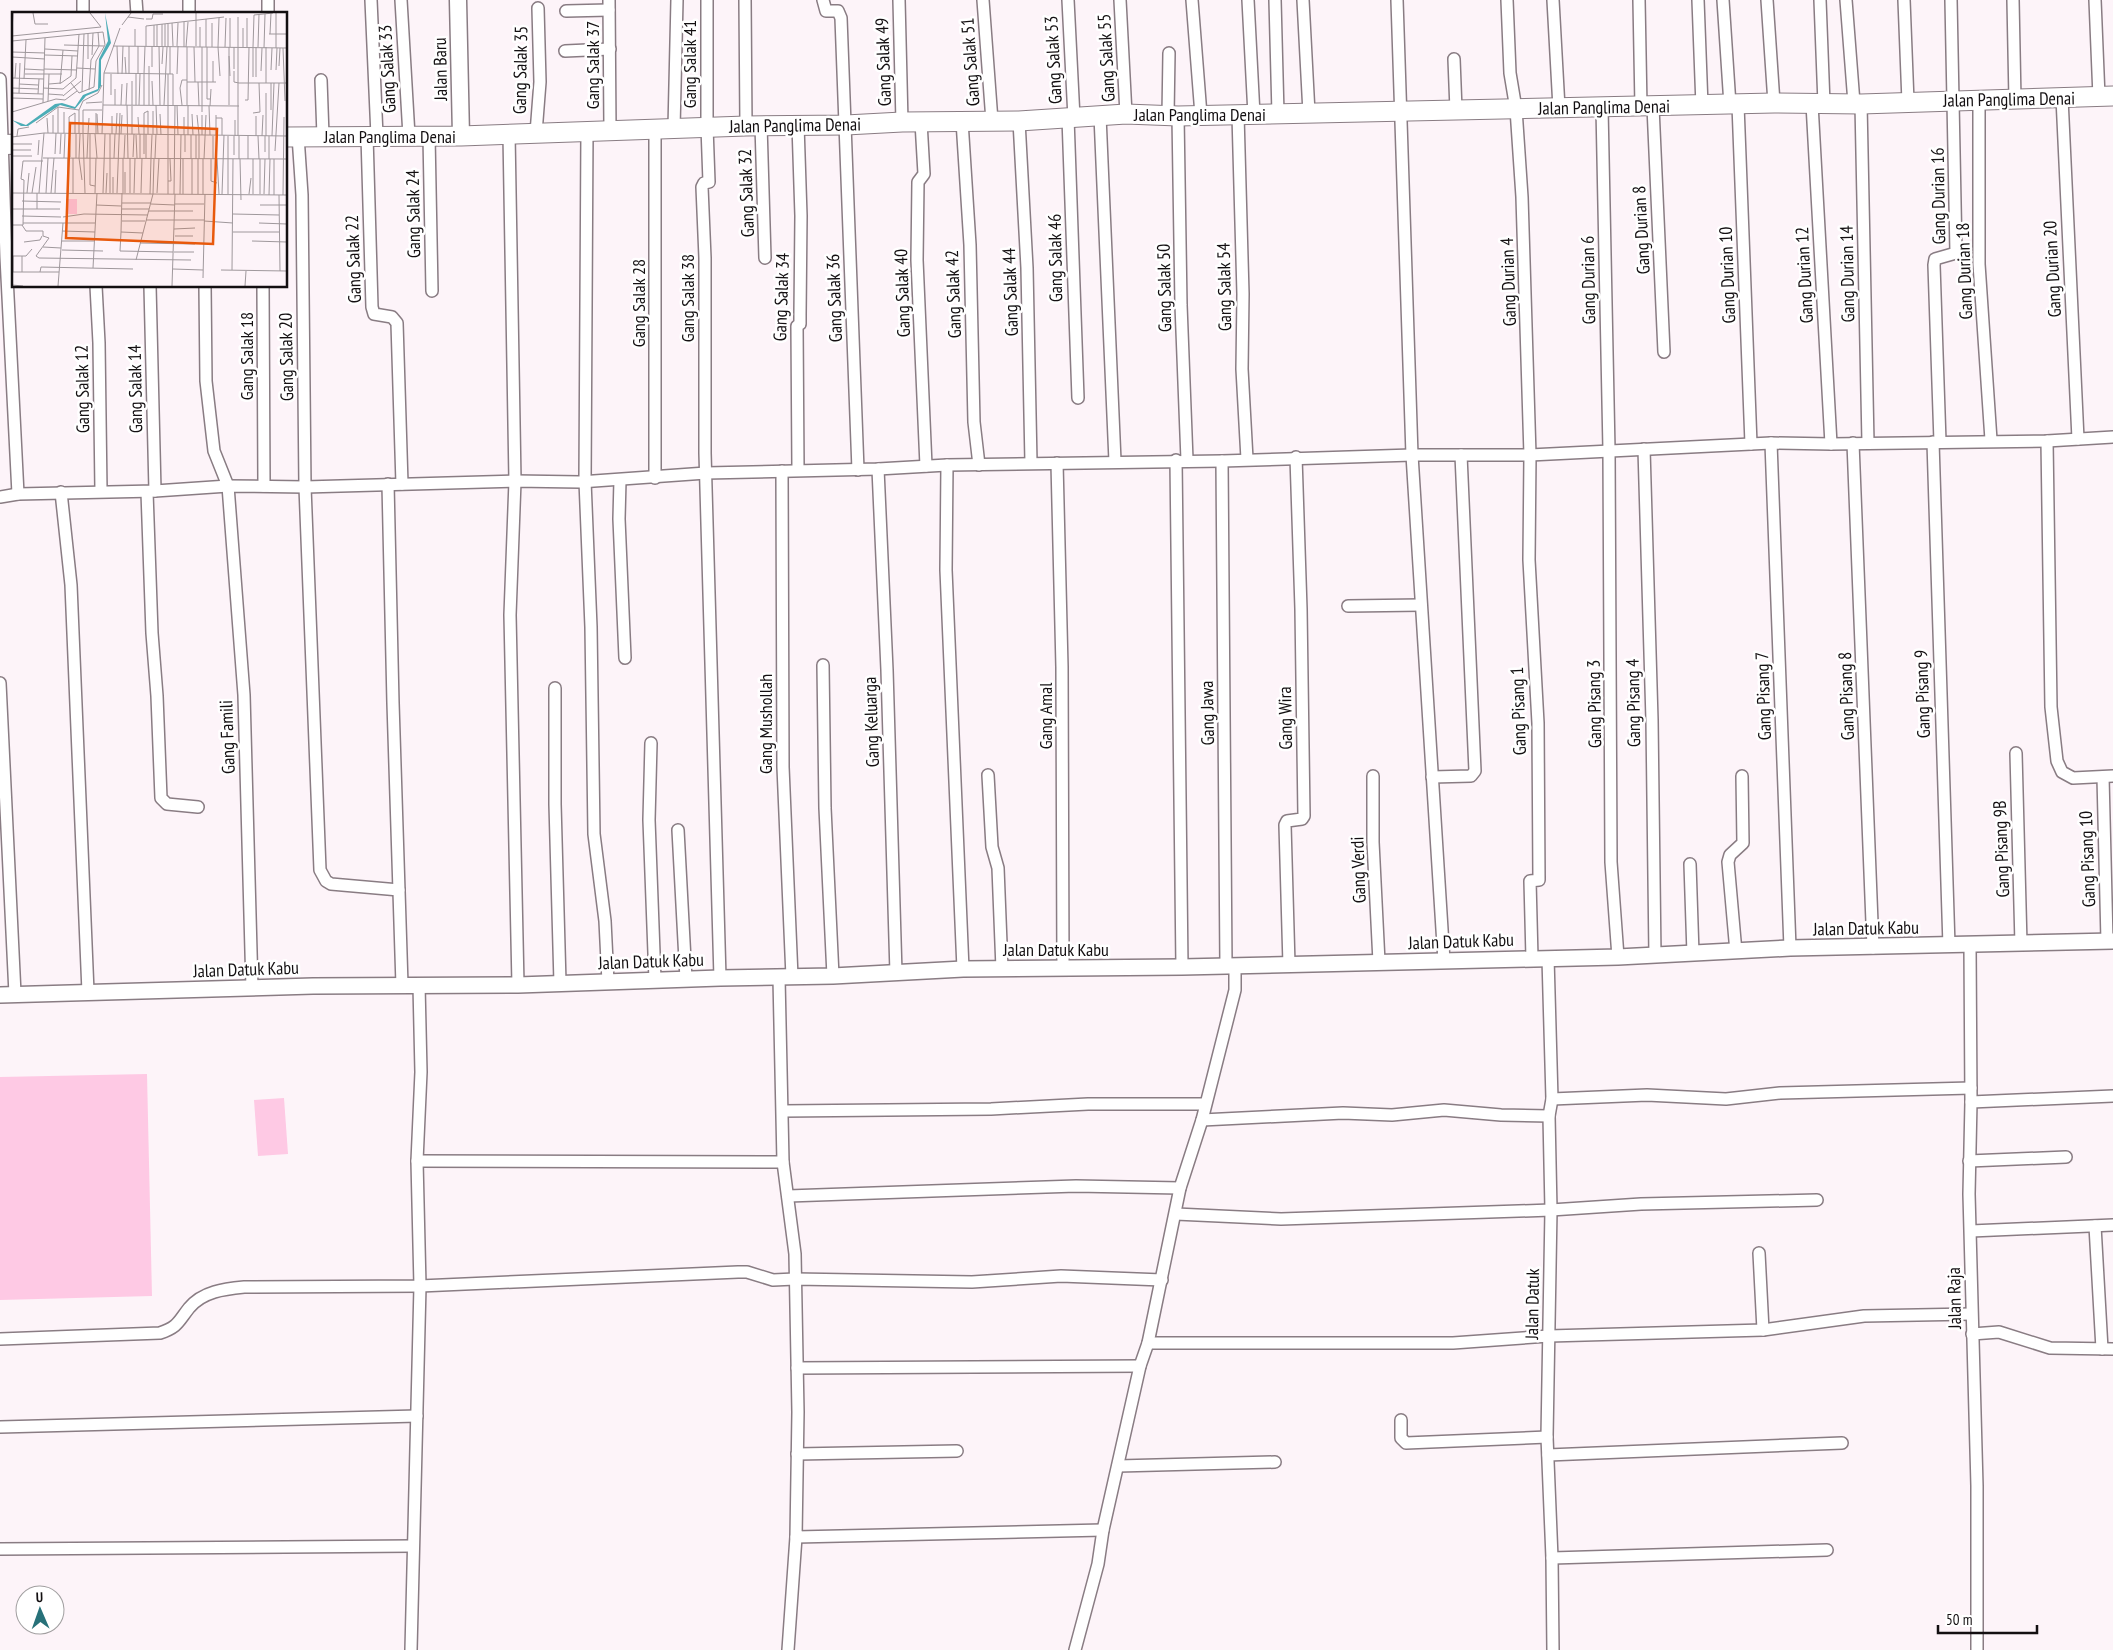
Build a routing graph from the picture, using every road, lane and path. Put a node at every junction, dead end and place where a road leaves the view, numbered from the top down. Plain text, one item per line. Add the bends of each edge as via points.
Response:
1 (371, 0) edge
2 (401, 0) edge
3 (458, 0) edge
4 (677, 0) edge
5 (706, 0) edge
6 (745, 0) edge
7 (823, 0) edge
8 (899, 0) edge
9 (983, 0) edge
10 (1068, 0) edge
11 (1120, 0) edge
12 (1192, 0) edge
13 (1248, 0) edge
14 (1275, 0) edge
15 (1303, 0) edge
16 (1397, 0) edge
17 (1507, 0) edge
18 (1553, 0) edge
19 (1639, 0) edge
20 (1698, 0) edge
21 (1723, 0) edge
22 (1767, 0) edge
23 (1820, 0) edge
24 (1846, 0) edge
25 (1904, 0) edge
26 (1951, 0) edge
27 (2013, 0) edge
28 (2094, 0) edge
29 (609, 5) edge
30 (538, 8) dead end
31 (566, 11) dead end
32 (610, 49) junction
33 (564, 51) dead end
34 (1169, 53) dead end
35 (1454, 59) dead end
36 (0, 79) edge
37 (321, 80) dead end
38 (2106, 96) edge
39 (2062, 98) junction
40 (1954, 100) junction
41 (1979, 100) junction
42 (2015, 100) junction
43 (1908, 102) junction
44 (1774, 103) junction
45 (1818, 104) junction
46 (1858, 104) junction
47 (1734, 105) junction
48 (1702, 106) junction
49 (1647, 107) junction
50 (1559, 108) junction
51 (1602, 108) junction
52 (1516, 109) junction
53 (1456, 110) junction
54 (1401, 111) junction
55 (1126, 114) junction
56 (1278, 114) junction
57 (1309, 114) junction
58 (1201, 115) junction
59 (1246, 115) junction
60 (1100, 116) junction
61 (1173, 116) junction
62 (1071, 118) junction
63 (992, 121) junction
64 (1019, 121) junction
65 (902, 122) junction
66 (921, 122) junction
67 (962, 122) junction
68 (846, 125) junction
69 (754, 126) junction
70 (798, 126) junction
71 (707, 127) junction
72 (665, 128) junction
73 (610, 129) junction
74 (587, 130) junction
75 (536, 133) junction
76 (509, 134) junction
77 (292, 136) edge
78 (323, 136) junction
79 (372, 136) junction
80 (409, 136) junction
81 (429, 136) junction
82 (461, 136) junction
83 (6, 144) edge
84 (765, 258) dead end
85 (96, 288) edge
86 (150, 288) edge
87 (204, 288) edge
88 (263, 288) edge
89 (432, 291) dead end
90 (1936, 335) joint
91 (1664, 352) dead end
92 (1078, 398) dead end
93 (2113, 437) edge
94 (2078, 439) junction
95 (1991, 440) junction
96 (2047, 441) junction
97 (1937, 442) junction
98 (1771, 443) junction
99 (1853, 443) junction
100 (1868, 443) junction
101 (1751, 444) junction
102 (1832, 444) junction
103 (1609, 450) junction
104 (1644, 450) junction
105 (1412, 454) junction
106 (1461, 454) junction
107 (1530, 455) junction
108 (1296, 457) junction
109 (1247, 459) junction
110 (1182, 460) junction
111 (1115, 461) junction
112 (1222, 461) junction
113 (1031, 463) junction
114 (1057, 463) junction
115 (947, 465) junction
116 (979, 465) junction
117 (926, 466) junction
118 (878, 469) junction
119 (798, 470) junction
120 (858, 470) junction
121 (782, 471) junction
122 (706, 473) junction
123 (655, 478) junction
124 (620, 480) junction
125 (515, 481) junction
126 (585, 482) junction
127 (388, 484) junction
128 (402, 484) junction
129 (228, 486) junction
130 (264, 486) junction
131 (304, 487) junction
132 (101, 491) junction
133 (61, 492) junction
134 (151, 492) junction
135 (18, 494) junction
136 (0, 497) edge
137 (1348, 606) dead end
138 (1421, 606) junction
139 (625, 658) dead end
140 (823, 664) dead end
141 (0, 683) edge
142 (554, 688) dead end
143 (651, 743) dead end
144 (2016, 753) dead end
145 (988, 775) dead end
146 (1373, 776) dead end
147 (1742, 776) dead end
148 (2108, 776) edge
149 (1432, 777) junction
150 (198, 807) dead end
151 (678, 830) dead end
152 (1690, 864) dead end
153 (399, 890) junction
154 (2110, 941) edge
155 (2021, 944) junction
156 (1949, 946) junction
157 (1970, 946) junction
158 (1790, 948) junction
159 (1873, 948) junction
160 (1736, 952) junction
161 (1693, 954) junction
162 (1655, 956) junction
163 (1618, 957) junction
164 (1532, 958) junction
165 (1548, 958) junction
166 (1444, 961) junction
167 (1380, 962) junction
168 (1289, 964) junction
169 (1182, 967) junction
170 (1232, 967) junction
171 (1062, 968) junction
172 (963, 969) junction
173 (1002, 969) junction
174 (896, 973) junction
175 (833, 976) junction
176 (720, 978) junction
177 (686, 979) junction
178 (655, 980) junction
179 (783, 980) junction
180 (608, 982) junction
181 (560, 983) junction
182 (402, 985) junction
183 (419, 985) junction
184 (518, 985) junction
185 (252, 988) junction
186 (88, 992) junction
187 (16, 994) junction
188 (0, 995) edge
189 (1971, 1088) junction
190 (2113, 1096) edge
191 (1552, 1099) junction
192 (1971, 1102) junction
193 (1205, 1104) junction
194 (783, 1111) junction
195 (1549, 1116) junction
196 (1202, 1120) junction
197 (2066, 1157) dead end
198 (1970, 1160) junction
199 (417, 1161) junction
200 (783, 1162) junction
201 (1180, 1188) junction
202 (788, 1196) junction
203 (1817, 1200) dead end
204 (1551, 1210) junction
205 (1176, 1214) junction
206 (2113, 1225) edge
207 (2095, 1226) junction
208 (1971, 1231) junction
209 (1759, 1253) dead end
210 (795, 1279) junction
211 (1162, 1280) junction
212 (420, 1286) junction
213 (1971, 1314) junction
214 (1763, 1330) junction
215 (1972, 1334) junction
216 (1549, 1336) junction
217 (0, 1339) edge
218 (1148, 1343) junction
219 (2108, 1349) edge
220 (1140, 1366) junction
221 (797, 1368) junction
222 (417, 1416) junction
223 (1401, 1420) dead end
224 (0, 1427) edge
225 (1547, 1437) junction
226 (1842, 1443) dead end
227 (957, 1451) dead end
228 (797, 1454) junction
229 (1548, 1455) junction
230 (1275, 1462) dead end
231 (1118, 1466) junction
232 (1102, 1530) junction
233 (796, 1537) junction
234 (413, 1546) junction
235 (0, 1549) edge
236 (1827, 1550) dead end
237 (1552, 1558) junction
238 (411, 1650) edge
239 (788, 1650) edge
240 (1075, 1650) edge
241 (1553, 1650) edge
242 (1978, 1650) edge

1 - 79 street
2 - 80 street, Gang Salak 33
3 - 82 main road, Jalan Baru
4 - 72 street, Gang Salak 28
5 - 71 street, Gang Salak 41
6 - 69 street, Gang Salak 32
7 - 68 street, Gang Salak 36 via 826,11 838,11 841,18
8 - 65 street, Gang Salak 49
9 - 63 street, Gang Salak 51
10 - 62 street, Gang Salak 53
11 - 55 street, Gang Salak 55
12 - 58 street
13 - 59 street, Gang Salak 54
14 - 56 street
15 - 57 street
16 - 54 street
17 - 52 street, Gang Durian 4 via 1510,73
18 - 50 street
19 - 49 street, Gang Durian 8
20 - 48 street
21 - 47 street, Gang Durian 10
22 - 44 street
23 - 45 street, Gang Durian 12
24 - 46 street, Gang Durian 14
25 - 43 street
26 - 40 street
27 - 42 street
28 - 38 street
29 - 31 street
29 - 32 street, Gang Salak 37
30 - 75 street, Gang Salak 35 via 540,82
32 - 33 street
32 - 73 street, Gang Salak 37
34 - 61 street, Gang Salak 50
35 - 53 street
36 - 83 street
37 - 78 street
38 - 39 main road, Jalan Panglima Denai
39 - 42 main road, Jalan Panglima Denai
39 - 94 street, Gang Durian 20
40 - 41 main road, Jalan Panglima Denai
40 - 43 main road, Jalan Panglima Denai
40 - 90 street, Gang Durian 16 via 1956,254 1935,259
41 - 42 main road, Jalan Panglima Denai
41 - 95 street, Gang Durian 18 via 1979,264
43 - 46 main road, Jalan Panglima Denai
44 - 45 main road, Jalan Panglima Denai
44 - 47 main road, Jalan Panglima Denai
45 - 46 main road, Jalan Panglima Denai
45 - 102 street, Gang Durian 12
46 - 100 street, Gang Durian 14
47 - 48 main road, Jalan Panglima Denai
47 - 101 street, Gang Durian 10
48 - 49 main road, Jalan Panglima Denai
49 - 51 main road, Jalan Panglima Denai
49 - 91 street, Gang Durian 8
50 - 51 main road, Jalan Panglima Denai
50 - 52 main road, Jalan Panglima Denai
51 - 103 street, Gang Durian 6
52 - 53 main road, Jalan Panglima Denai
52 - 107 street, Gang Durian 4
53 - 54 main road, Jalan Panglima Denai
54 - 57 main road, Jalan Panglima Denai
54 - 105 street
55 - 60 main road, Jalan Panglima Denai
55 - 61 main road, Jalan Panglima Denai
56 - 57 main road, Jalan Panglima Denai
56 - 59 main road, Jalan Panglima Denai
58 - 59 main road, Jalan Panglima Denai
58 - 61 main road, Jalan Panglima Denai
59 - 109 street, Gang Salak 54 via 1242,369
60 - 62 main road, Jalan Panglima Denai
60 - 111 street
61 - 110 street, Gang Salak 50 via 1181,305
62 - 64 main road, Jalan Panglima Denai
62 - 92 street, Gang Salak 46
63 - 64 main road, Jalan Panglima Denai
63 - 67 main road, Jalan Panglima Denai
64 - 113 street, Gang Salak 44 via 1027,268
65 - 66 main road, Jalan Panglima Denai
65 - 68 main road, Jalan Panglima Denai
66 - 67 main road, Jalan Panglima Denai
66 - 117 street, Gang Salak 40 via 924,174 918,182 917,260
67 - 116 street, Gang Salak 42 via 970,245 974,422
68 - 70 main road, Jalan Panglima Denai
68 - 120 street, Gang Salak 36
69 - 70 main road, Jalan Panglima Denai
69 - 71 main road, Jalan Panglima Denai
69 - 84 street, Gang Salak 32
70 - 119 street, Gang Salak 34
71 - 72 main road, Jalan Panglima Denai
71 - 122 street, Gang Salak 38 via 709,182 702,187
72 - 73 main road, Jalan Panglima Denai
72 - 123 street, Gang Salak 28
73 - 74 main road, Jalan Panglima Denai
74 - 75 main road, Jalan Panglima Denai
74 - 126 street
75 - 76 main road, Jalan Panglima Denai
76 - 82 main road, Jalan Panglima Denai
76 - 125 street
77 - 78 main road, Jalan Panglima Denai
77 - 131 street, Gang Salak 20 via 302,195
78 - 79 main road, Jalan Panglima Denai
79 - 80 main road, Jalan Panglima Denai
79 - 128 street, Gang Salak 22 via 372,307 374,314 392,317 397,323
80 - 81 main road, Jalan Panglima Denai
81 - 82 main road, Jalan Panglima Denai
81 - 89 street, Gang Salak 24
83 - 135 street via 6,256
85 - 132 street, Gang Salak 12
86 - 134 street, Gang Salak 14
87 - 129 street, Gang Famili via 206,381 214,451
88 - 130 street, Gang Salak 18
90 - 97 street, Gang Pisang 9
93 - 94 street
94 - 96 street
95 - 96 street
95 - 97 street
96 - 148 street via 2050,707 2057,761 2062,772 2073,778
97 - 100 street
97 - 156 street, Gang Pisang 9
98 - 101 street
98 - 102 street
98 - 158 street, Gang Pisang 7
99 - 100 street
99 - 102 street
99 - 159 street, Gang Pisang 8
101 - 104 street
103 - 104 street
103 - 107 street
103 - 163 street, Gang Pisang 3 via 1611,862
104 - 162 street, Gang Pisang 4
105 - 106 street
105 - 108 street
105 - 138 street
106 - 107 street
106 - 149 street via 1475,771 1470,776
107 - 164 street, Gang Pisang 1 via 1528,560 1538,723 1539,880 1530,881
108 - 109 street
108 - 168 street, Gang Wira via 1304,816 1287,820 1285,825
109 - 112 street
110 - 111 street
110 - 112 street
110 - 169 street, Gang Salak 50
111 - 114 street
112 - 170 street, Gang Jawa
113 - 114 street
113 - 116 street
114 - 171 street, Gang Amal via 1062,687
115 - 116 street
115 - 117 street
115 - 172 street via 946,570
117 - 118 street
118 - 120 street
118 - 174 street, Gang Keluarga
119 - 120 street
119 - 121 street
121 - 122 street
121 - 179 street, Gang Mushollah
122 - 123 street
122 - 176 street
123 - 124 street
124 - 126 street
124 - 139 street
125 - 126 street
125 - 128 street
125 - 184 street via 510,615
126 - 180 street via 594,834 605,921
127 - 128 street
127 - 131 street
127 - 153 street
129 - 130 street
129 - 134 street
129 - 185 street, Gang Famili via 244,695
130 - 131 street
131 - 153 street, Gang Salak 20 via 320,870 331,884
132 - 133 street
132 - 134 street
133 - 135 street
133 - 186 street via 71,585
134 - 150 street, Gang Salak 14 via 152,633 158,696 161,798 167,804
135 - 136 street
137 - 138 street
138 - 149 street
140 - 175 street via 826,840
141 - 187 street
142 - 181 street
143 - 178 street via 649,820
144 - 155 street, Gang Pisang 9B
145 - 173 street via 992,847 999,876
146 - 167 street, Gang Verdi
147 - 160 street via 1743,844 1730,855 1728,862
148 - 154 street, Gang Pisang 10
149 - 166 street
151 - 177 street
152 - 161 street
153 - 182 street
154 - 155 street, Jalan Datuk Kabu
155 - 157 street, Jalan Datuk Kabu
156 - 157 street, Jalan Datuk Kabu
156 - 159 street, Jalan Datuk Kabu
157 - 189 street, Jalan Raja
158 - 159 street, Jalan Datuk Kabu
158 - 160 street, Jalan Datuk Kabu
160 - 161 street, Jalan Datuk Kabu
161 - 162 street, Jalan Datuk Kabu
162 - 163 street, Jalan Datuk Kabu
163 - 165 street, Jalan Datuk Kabu
164 - 165 street, Jalan Datuk Kabu
164 - 166 street, Jalan Datuk Kabu
165 - 191 street, Jalan Datuk
166 - 167 street, Jalan Datuk Kabu
167 - 168 street, Jalan Datuk Kabu
168 - 170 street, Jalan Datuk Kabu
169 - 170 street, Jalan Datuk Kabu
169 - 171 street, Jalan Datuk Kabu
170 - 193 street, Gang Jawa via 1235,986
171 - 173 street, Jalan Datuk Kabu
172 - 173 street, Jalan Datuk Kabu
172 - 174 street, Jalan Datuk Kabu
174 - 175 street, Jalan Datuk Kabu
175 - 179 street, Jalan Datuk Kabu
176 - 177 street, Jalan Datuk Kabu
176 - 179 street, Jalan Datuk Kabu
177 - 178 street, Jalan Datuk Kabu
178 - 180 street, Jalan Datuk Kabu
179 - 194 street, Gang Mushollah via 778,1002
180 - 181 street, Jalan Datuk Kabu
181 - 184 street, Jalan Datuk Kabu
182 - 183 street, Jalan Datuk Kabu
182 - 185 street, Jalan Datuk Kabu
183 - 184 street, Jalan Datuk Kabu
183 - 199 street via 421,1072
185 - 186 street, Jalan Datuk Kabu
186 - 187 street, Jalan Datuk Kabu
187 - 188 street, Jalan Datuk Kabu
189 - 191 street via 1789,1093 1726,1099 1646,1095
189 - 192 street, Jalan Raja
190 - 192 street
191 - 195 street, Jalan Datuk
192 - 198 street, Jalan Raja
193 - 194 street
193 - 196 street, Gang Jawa
194 - 200 street, Gang Mushollah
195 - 196 street via 1444,1110 1392,1115 1343,1113
195 - 204 street, Jalan Datuk
196 - 201 street, Gang Jawa
197 - 198 street
198 - 208 street, Jalan Raja
199 - 200 street
199 - 212 street
200 - 202 street, Gang Mushollah
201 - 202 street via 1076,1186
201 - 205 street, Gang Jawa
202 - 210 street, Gang Mushollah
203 - 204 street via 1641,1204
204 - 205 street via 1281,1219
204 - 216 street, Jalan Datuk
205 - 211 street, Gang Jawa
206 - 207 street
207 - 208 street
207 - 219 street
208 - 213 street, Jalan Raja
209 - 214 street
210 - 211 street via 972,1282 1061,1276
210 - 212 street via 773,1280 738,1272
210 - 221 street, Gang Mushollah
211 - 218 street, Gang Jawa
212 - 217 street via 225,1289 199,1298 178,1324 160,1333
212 - 222 street
213 - 214 street via 1864,1316
213 - 215 street, Jalan Raja
214 - 216 street
215 - 219 street via 1999,1332 2050,1348
215 - 242 street, Jalan Raja
216 - 218 street via 1453,1343
216 - 225 street, Jalan Datuk
218 - 220 street, Gang Jawa
220 - 221 street
220 - 231 street, Gang Jawa
221 - 228 street, Gang Mushollah
222 - 224 street
222 - 234 street
223 - 225 street via 1401,1438 1406,1442
225 - 229 street, Jalan Datuk
226 - 229 street
227 - 228 street
228 - 233 street, Gang Mushollah
229 - 237 street, Jalan Datuk
230 - 231 street
231 - 232 street, Gang Jawa
232 - 233 street
232 - 240 street, Gang Jawa via 1098,1564
233 - 239 street, Gang Mushollah
234 - 235 street
234 - 238 street
236 - 237 street
237 - 241 street, Jalan Datuk

